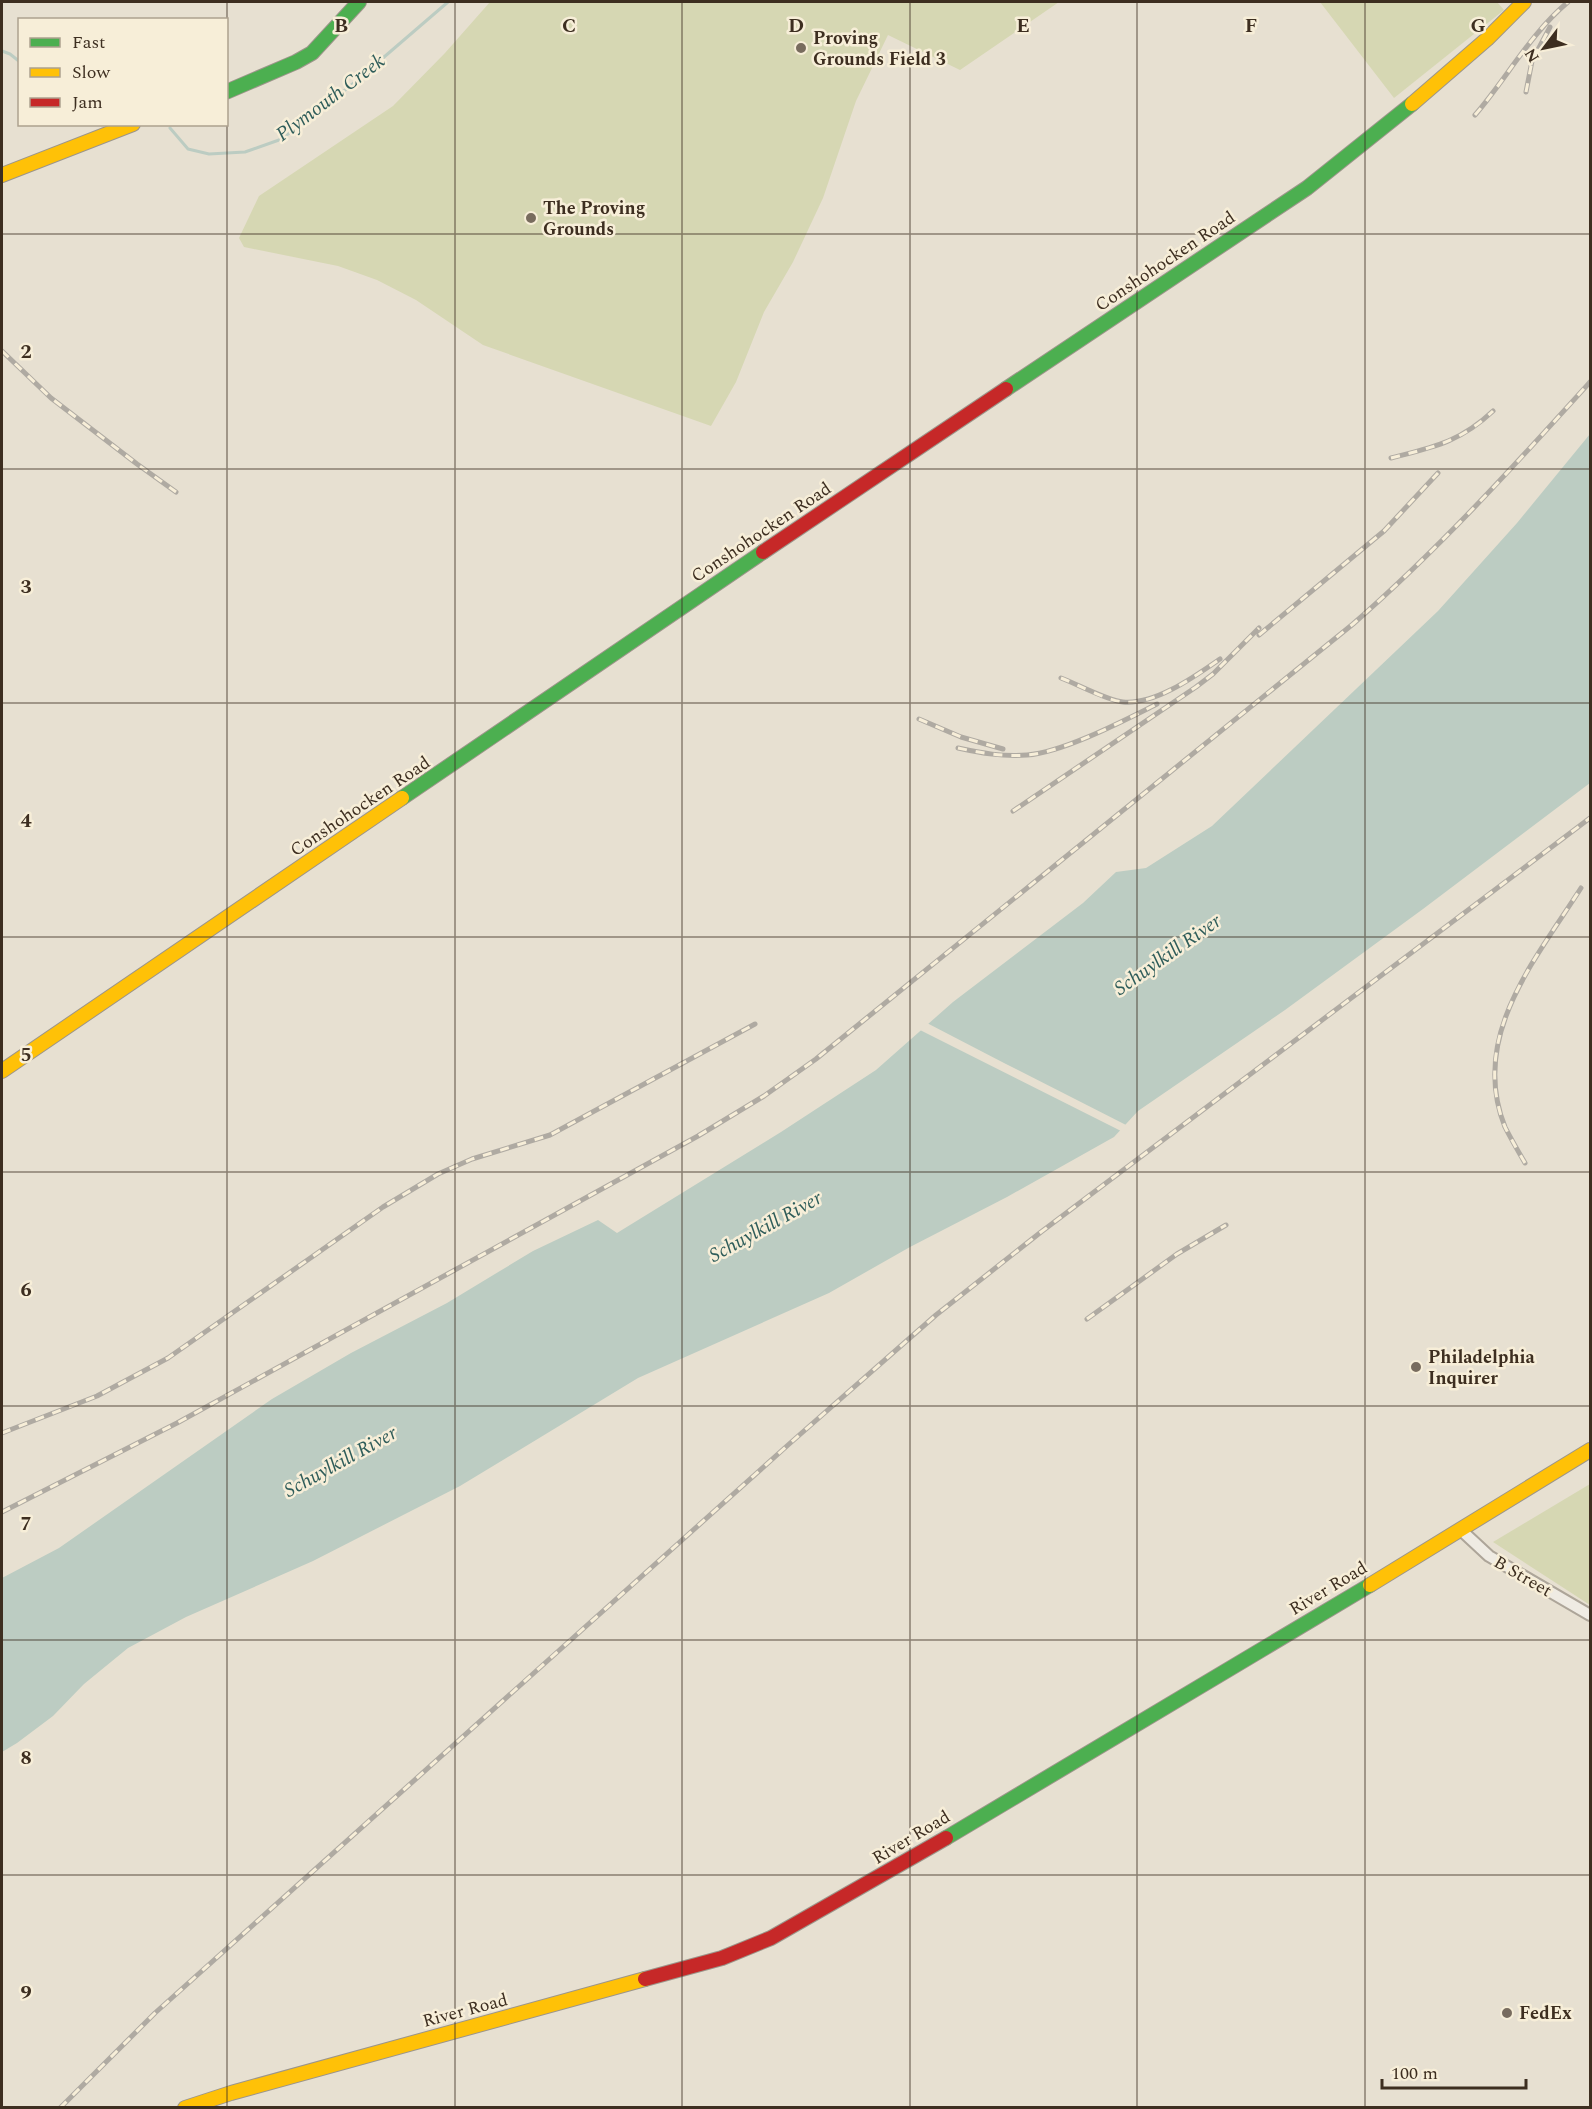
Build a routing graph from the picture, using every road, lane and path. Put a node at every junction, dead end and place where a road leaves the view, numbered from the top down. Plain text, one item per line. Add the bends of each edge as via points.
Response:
1 (359, 2) edge
2 (1524, 2) edge
3 (228, 91) edge
4 (128, 126) edge
5 (2, 175) edge
6 (2, 1071) edge
7 (1590, 1450) edge
8 (1461, 1530) junction
9 (1590, 1615) edge
10 (185, 2108) edge

1 - 3 main road via 312,53
2 - 6 main road, Conshohocken Road via 1398,116 1307,188 758,555
4 - 5 main road
7 - 8 main road, River Road
8 - 9 street, B Street via 1489,1556
8 - 10 main road, River Road via 771,1938 729,1955

